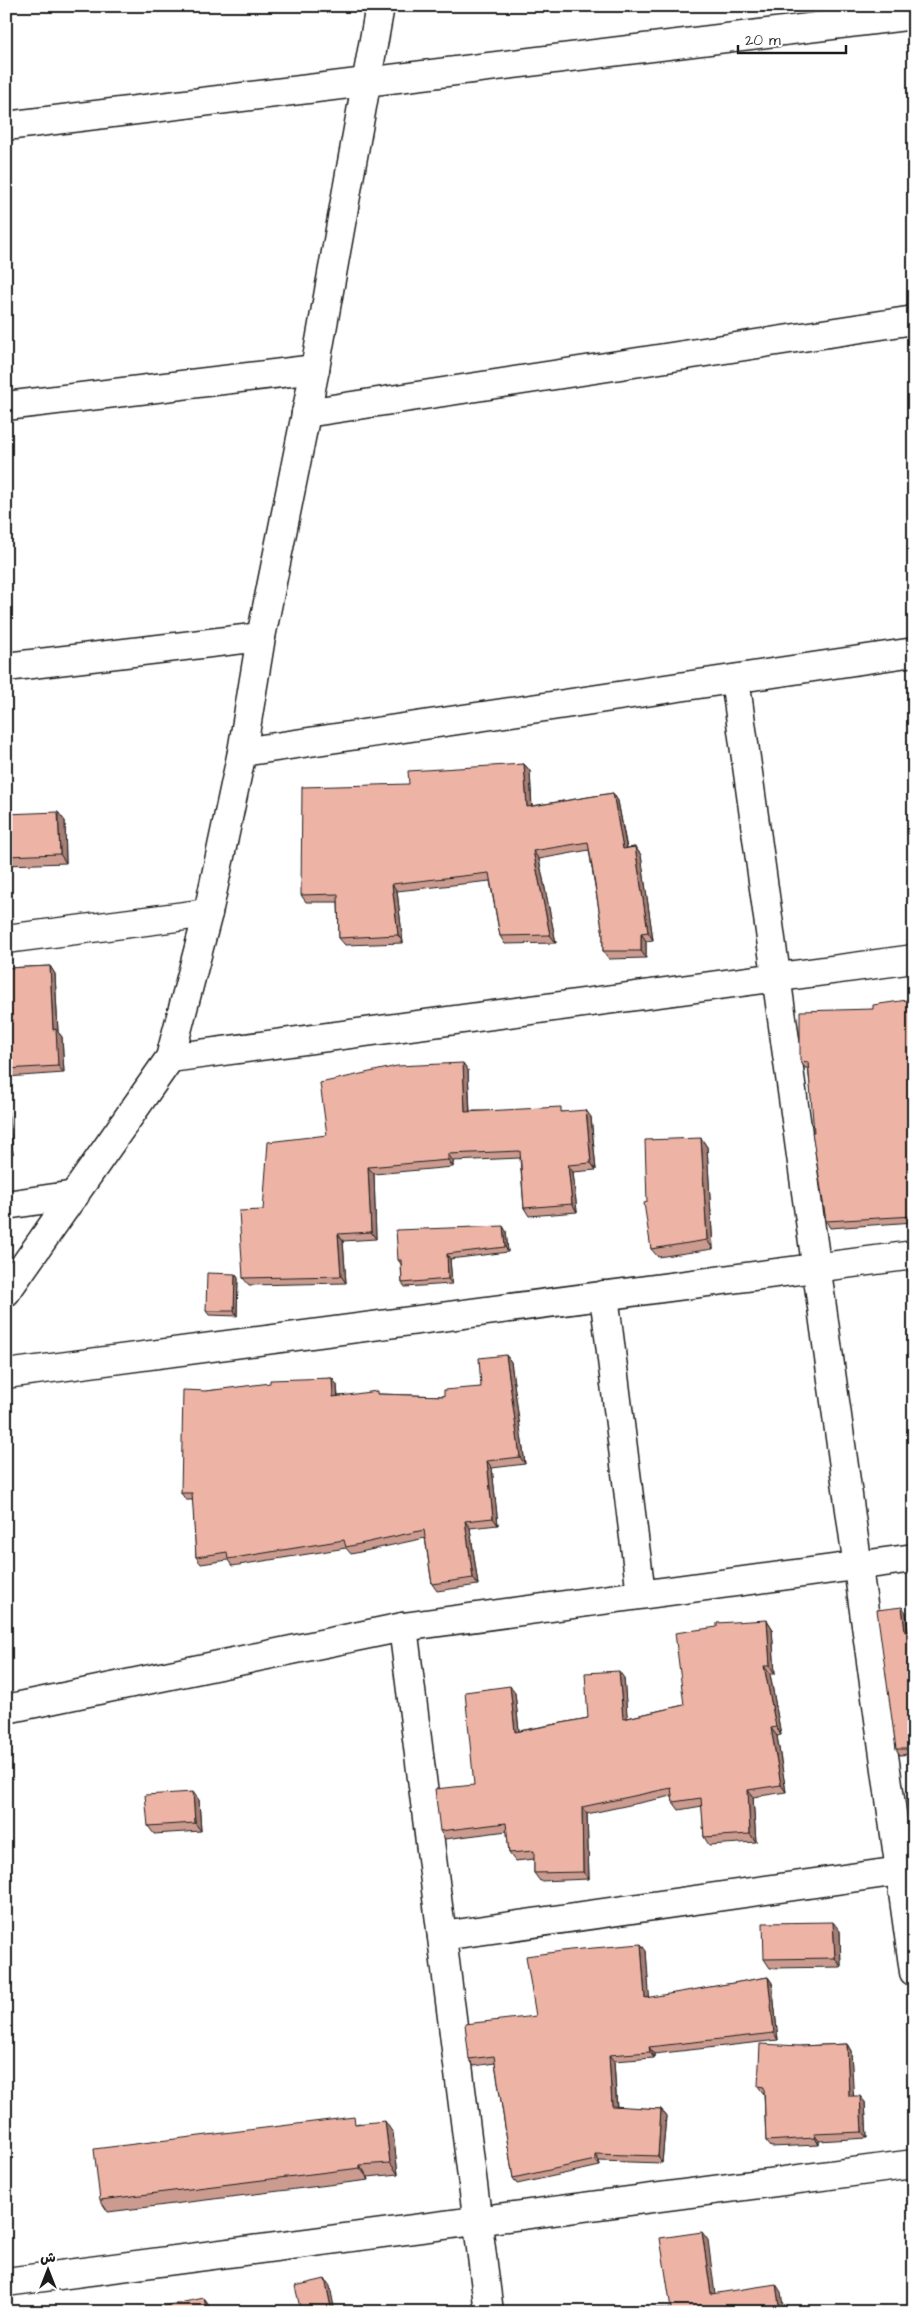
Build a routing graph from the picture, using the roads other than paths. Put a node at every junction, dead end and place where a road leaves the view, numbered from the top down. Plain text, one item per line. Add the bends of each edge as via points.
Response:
1 (380, 6) edge
2 (914, 15) edge
3 (366, 82) junction
4 (6, 126) edge
5 (914, 320) edge
6 (315, 369) junction
7 (6, 406) edge
8 (306, 414) junction
9 (261, 637) junction
10 (914, 652) edge
11 (6, 667) edge
12 (735, 678) junction
13 (242, 752) junction
14 (208, 913) junction
15 (6, 939) edge
16 (914, 959) edge
17 (777, 977) junction
18 (170, 1058) junction
19 (75, 1195) junction
20 (6, 1205) edge
21 (914, 1255) edge
22 (817, 1268) junction
23 (6, 1292) edge
24 (604, 1296) junction
25 (6, 1374) edge
26 (914, 1558) edge
27 (858, 1565) junction
28 (641, 1594) junction
29 (403, 1627) junction
30 (6, 1709) edge
31 (907, 1870) edge
32 (442, 1936) junction
33 (914, 1972) edge
34 (914, 2164) edge
35 (477, 2220) junction
36 (6, 2282) edge
37 (489, 2312) edge

1 - 3 street
2 - 3 street
3 - 4 street
3 - 6 street
5 - 8 street
6 - 7 street
6 - 8 street
8 - 9 street
9 - 11 street
9 - 13 street
10 - 12 street
12 - 13 street
12 - 17 street
13 - 14 street
14 - 15 street
14 - 18 street
16 - 17 street
17 - 18 street
17 - 22 street
18 - 19 street
19 - 20 street
19 - 23 street
21 - 22 street
22 - 24 street
22 - 27 street
24 - 25 street
24 - 28 street
26 - 27 street
27 - 28 street
27 - 31 street
28 - 29 street
29 - 30 street
29 - 32 street
31 - 32 street
31 - 33 street
32 - 35 street
34 - 35 street
35 - 36 street
35 - 37 street

